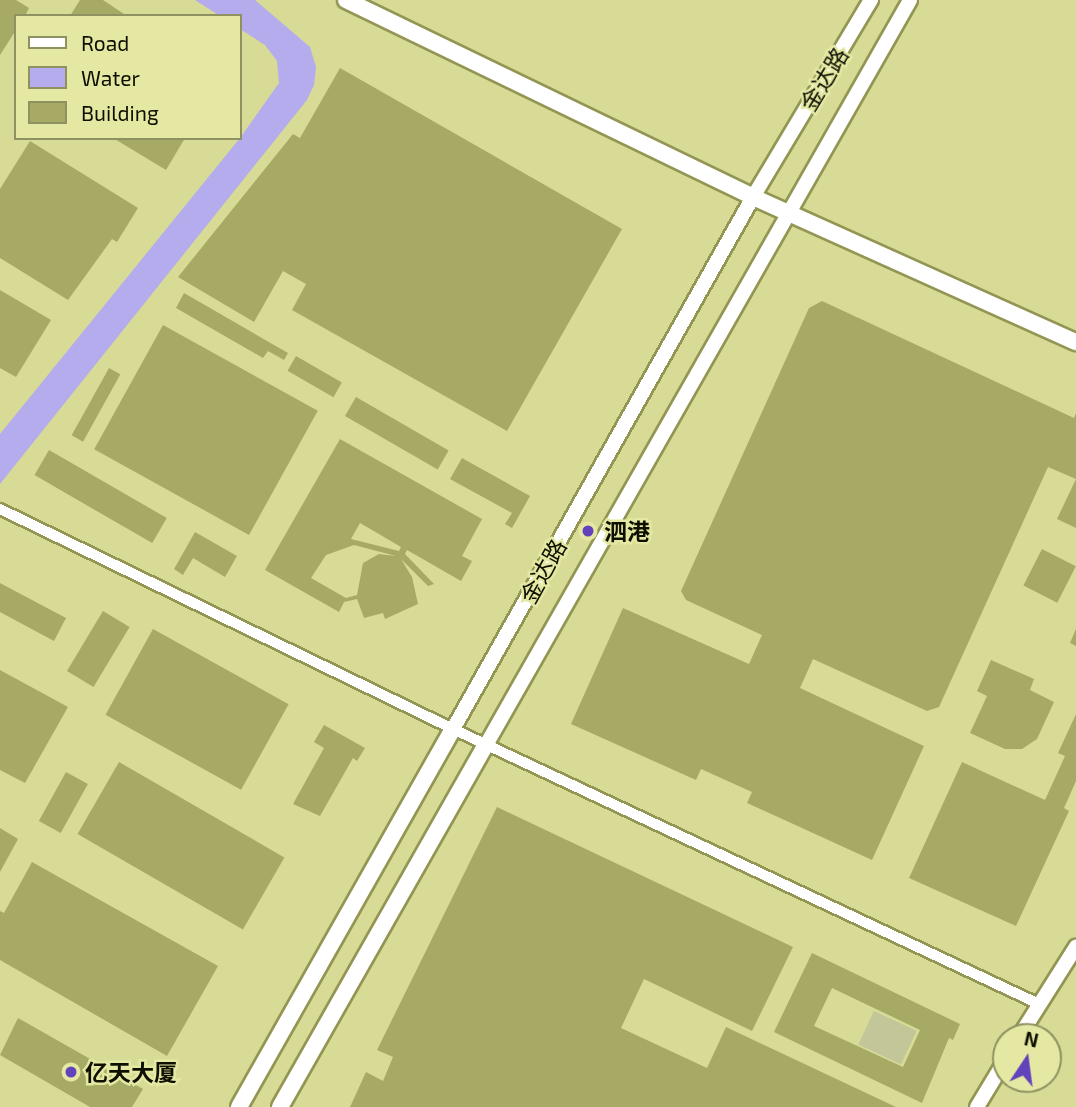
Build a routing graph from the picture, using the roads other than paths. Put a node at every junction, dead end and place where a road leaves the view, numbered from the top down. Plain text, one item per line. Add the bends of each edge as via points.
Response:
1 (346, 0) edge
2 (871, 0) edge
3 (910, 0) edge
4 (754, 197) junction
5 (786, 212) junction
6 (1076, 342) edge
7 (1, 510) edge
8 (453, 729) junction
9 (486, 745) junction
10 (1076, 947) edge
11 (1039, 1004) junction
12 (1027, 1023) edge
13 (992, 1082) edge
14 (239, 1107) edge
15 (280, 1107) edge
16 (977, 1107) edge

1 - 4 main road
2 - 4 street, 金达路
3 - 5 street, 金达路
4 - 5 main road
4 - 8 street, 金达路
5 - 6 main road
5 - 9 street, 金达路
7 - 8 street
8 - 9 street
8 - 14 main road, 金达路
9 - 11 street
9 - 15 main road
10 - 11 street
11 - 12 street
13 - 16 street

